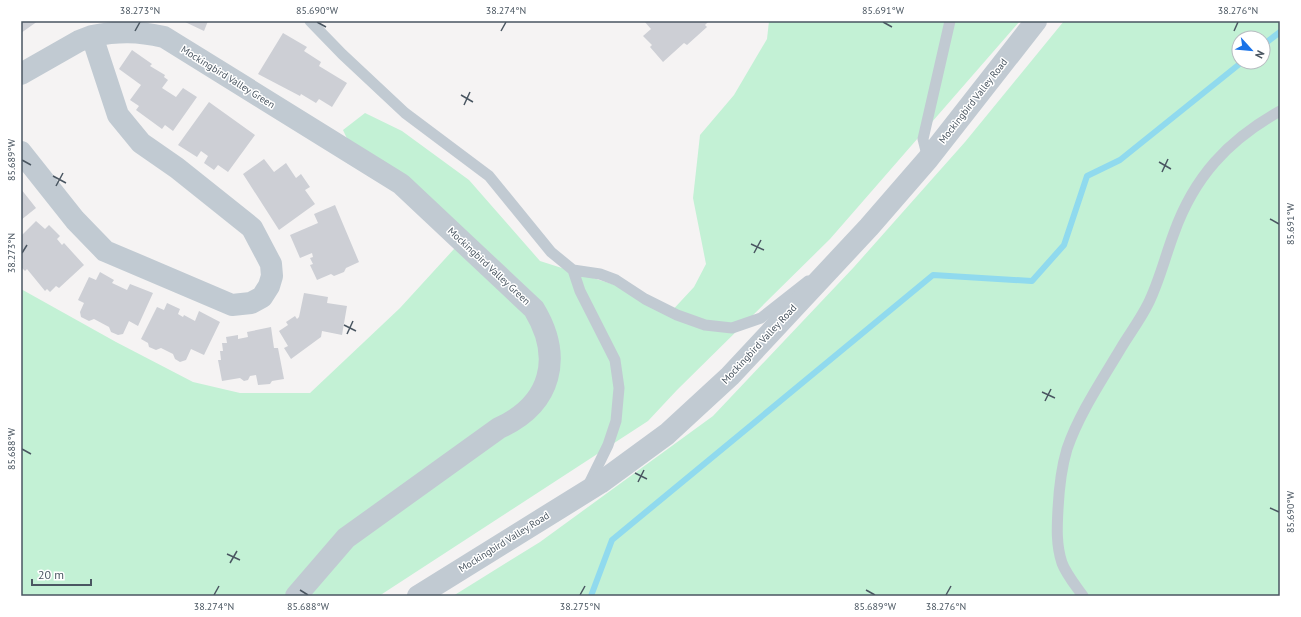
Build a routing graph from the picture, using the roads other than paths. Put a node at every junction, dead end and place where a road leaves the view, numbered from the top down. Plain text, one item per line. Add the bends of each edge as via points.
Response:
1 (310, 21) edge
2 (950, 21) edge
3 (1036, 21) edge
4 (92, 36) junction
5 (21, 74) edge
6 (1280, 111) edge
7 (21, 152) edge
8 (928, 159) junction
9 (839, 259) junction
10 (573, 270) junction
11 (585, 492) junction
12 (296, 596) edge
13 (418, 596) edge
14 (1083, 596) edge

1 - 10 lane via 405,113 489,176 551,252
2 - 8 lane via 923,138
3 - 8 street, Mockingbird Valley Road
4 - 5 street, Mockingbird Valley Green via 79,40
4 - 7 street via 118,115 141,143 178,168 252,228 271,264 272,276 269,286 262,297 251,303 232,305 105,251 75,220
4 - 12 street, Mockingbird Valley Green via 116,31 141,32 164,37 401,184 534,309 544,326 550,349 547,378 540,395 527,412 499,428 346,538
6 - 14 lane via 1248,131 1229,147 1194,187 1174,233 1151,298 1087,405 1068,449 1060,486 1057,538 1062,564
8 - 9 street, Mockingbird Valley Road
9 - 10 lane via 793,291 761,318 732,328 705,324 677,315 645,299 616,280 600,274
9 - 11 street, Mockingbird Valley Road via 730,376 668,434
10 - 11 lane via 580,291 615,360 619,388 616,421 608,445
11 - 13 street, Mockingbird Valley Road

